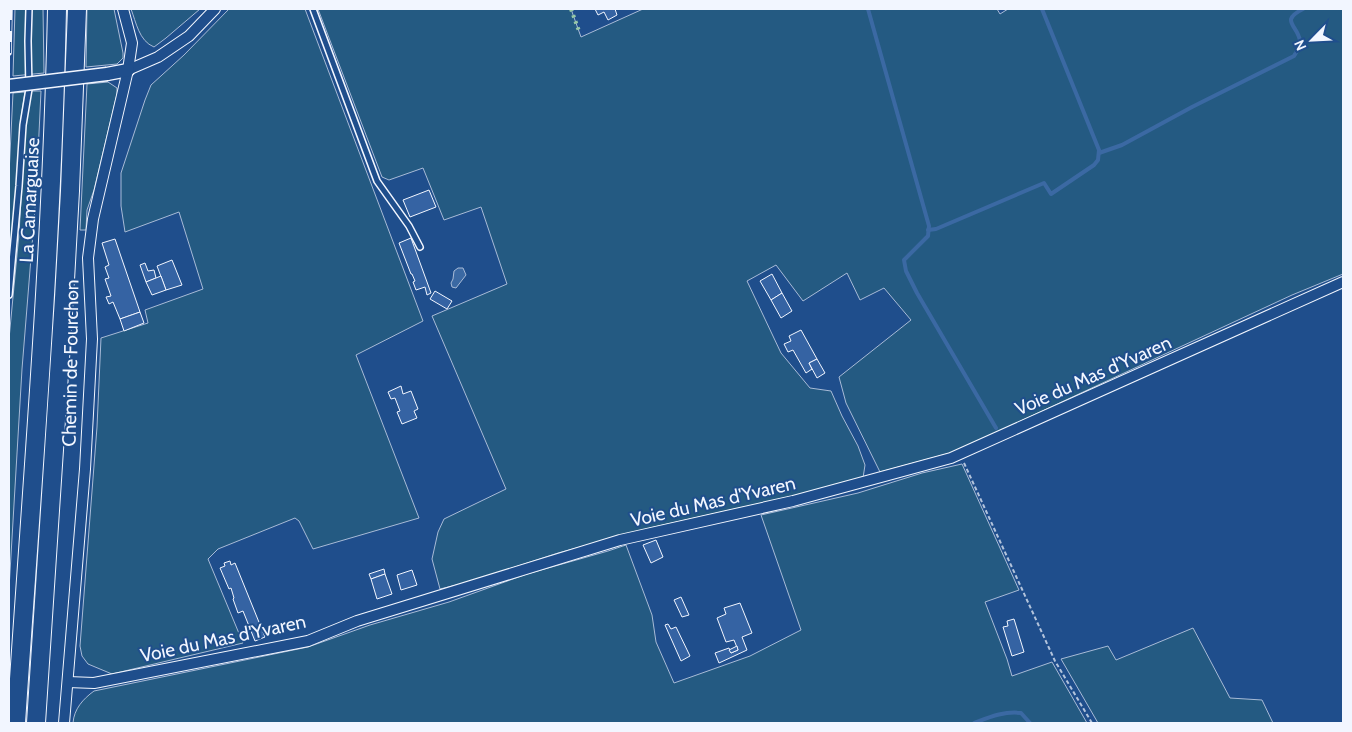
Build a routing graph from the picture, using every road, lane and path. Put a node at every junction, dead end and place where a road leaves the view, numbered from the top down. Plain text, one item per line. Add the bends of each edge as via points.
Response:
1 (29, 9) edge
2 (57, 9) edge
3 (77, 9) edge
4 (123, 9) edge
5 (215, 9) edge
6 (313, 9) edge
7 (128, 70) junction
8 (9, 86) edge
9 (420, 247) dead end
10 (1343, 282) edge
11 (9, 295) edge
12 (960, 454) junction
13 (68, 682) junction
14 (16, 723) edge
15 (36, 723) edge
16 (64, 723) edge
17 (1092, 723) edge

1 - 11 lane via 29,90 23,125
2 - 14 highway, La Camarguaise via 50,204
3 - 15 highway via 65,288
4 - 7 street, Chemin de Fourchon via 132,42
5 - 7 street via 190,36 158,57
6 - 9 lane via 377,181
7 - 8 street, bridge
7 - 13 street, Chemin de Fourchon via 93,219 88,258 92,339
10 - 12 street, Voie du Mas d'Yvaren
12 - 13 street, Voie du Mas d'Yvaren via 793,501 620,540 357,621 308,641 94,682
12 - 17 path via 1055,661
13 - 16 street, Chemin de Fourchon

